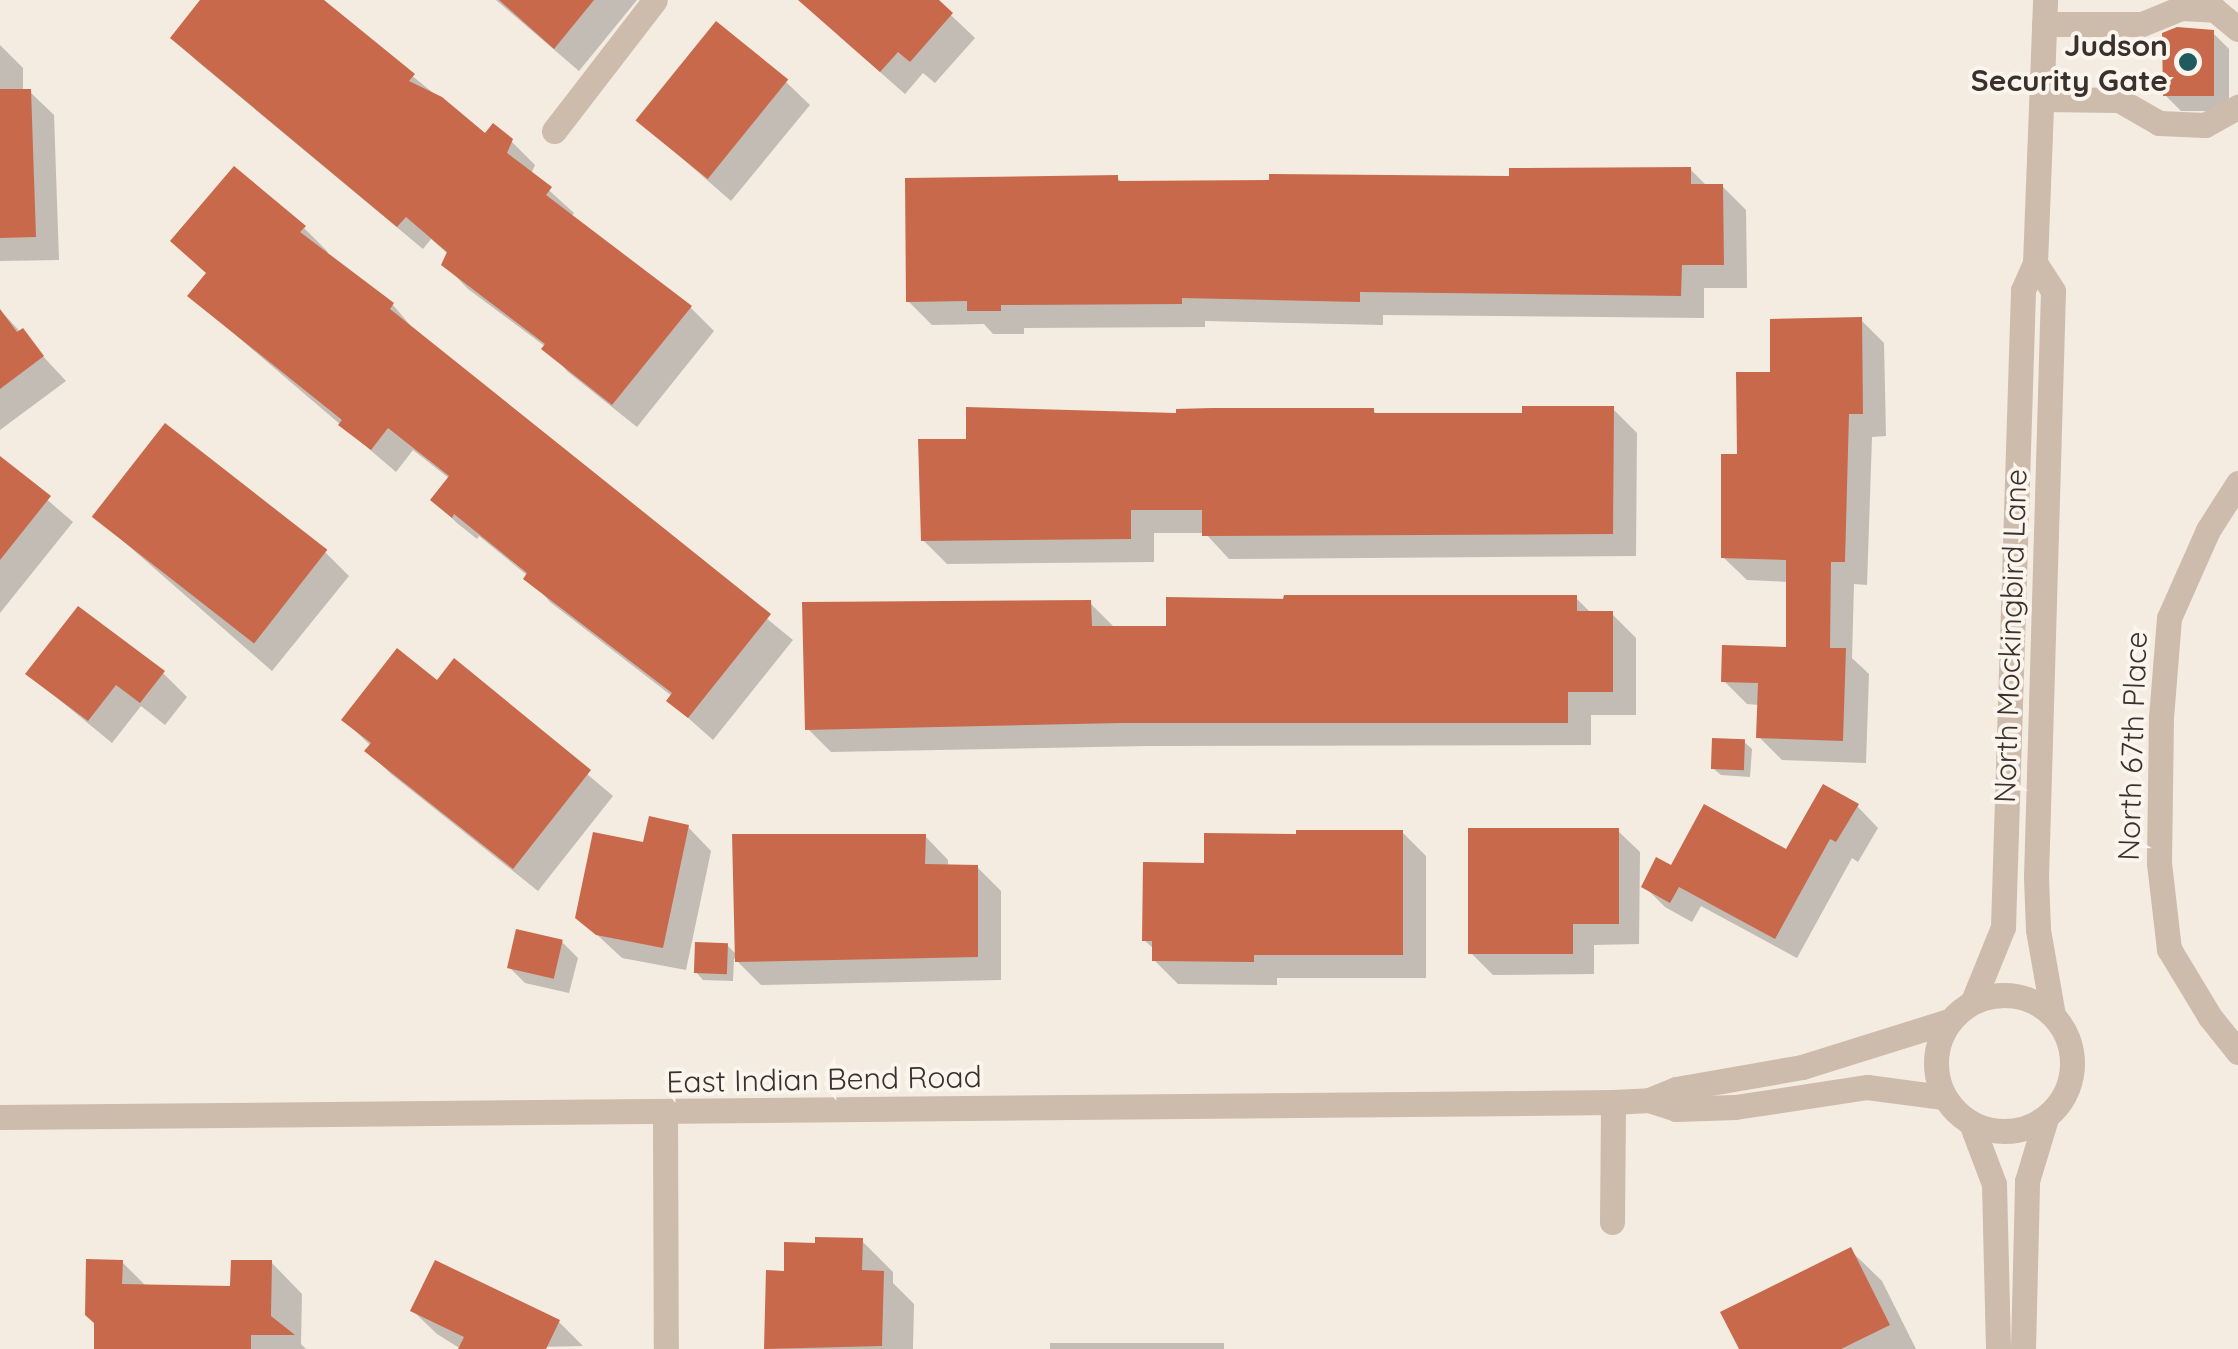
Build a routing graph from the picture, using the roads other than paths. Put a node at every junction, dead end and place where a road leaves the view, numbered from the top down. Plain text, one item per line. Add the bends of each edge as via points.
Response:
1 (655, 0) edge
2 (2045, 12) edge
3 (2238, 30) edge
4 (2043, 99) junction
5 (2238, 108) edge
6 (554, 131) dead end
7 (2035, 264) junction
8 (2238, 483) edge
9 (1973, 1001) junction
10 (2053, 1015) junction
11 (1949, 1021) junction
12 (2238, 1052) edge
13 (1943, 1096) junction
14 (1649, 1100) junction
15 (1613, 1102) junction
16 (666, 1113) junction
17 (0, 1118) edge
18 (2046, 1118) junction
19 (1971, 1124) junction
20 (1612, 1222) dead end
21 (666, 1349) edge
22 (1998, 1349) edge
23 (2024, 1349) edge

1 - 6 street
2 - 3 street via 2142,24 2181,8 2215,10
2 - 4 street, North Mockingbird Lane
4 - 5 street via 2119,100 2159,123 2205,126
4 - 7 street, North Mockingbird Lane
7 - 9 street, North Mockingbird Lane via 2023,290 2002,926
7 - 10 street, North Mockingbird Lane via 2053,290 2036,877
8 - 12 street, North 67th Place via 2208,530 2169,618 2159,864 2169,949
9 - 10 street via 2024,998
9 - 11 street, North Mockingbird Lane
10 - 18 street, North Mockingbird Lane via 2072,1050 2072,1070 2068,1090
11 - 13 street via 1936,1061
11 - 14 street, East Indian Bend Road via 1802,1067 1676,1089
13 - 14 street, East Indian Bend Road via 1868,1087 1735,1107 1676,1109
13 - 19 street
14 - 15 street, East Indian Bend Road
15 - 16 street, East Indian Bend Road
15 - 20 street
16 - 17 street, East Indian Bend Road
16 - 21 street
18 - 19 street via 2008,1131
18 - 23 street, North Mockingbird Lane via 2027,1182
19 - 22 street via 1995,1194

